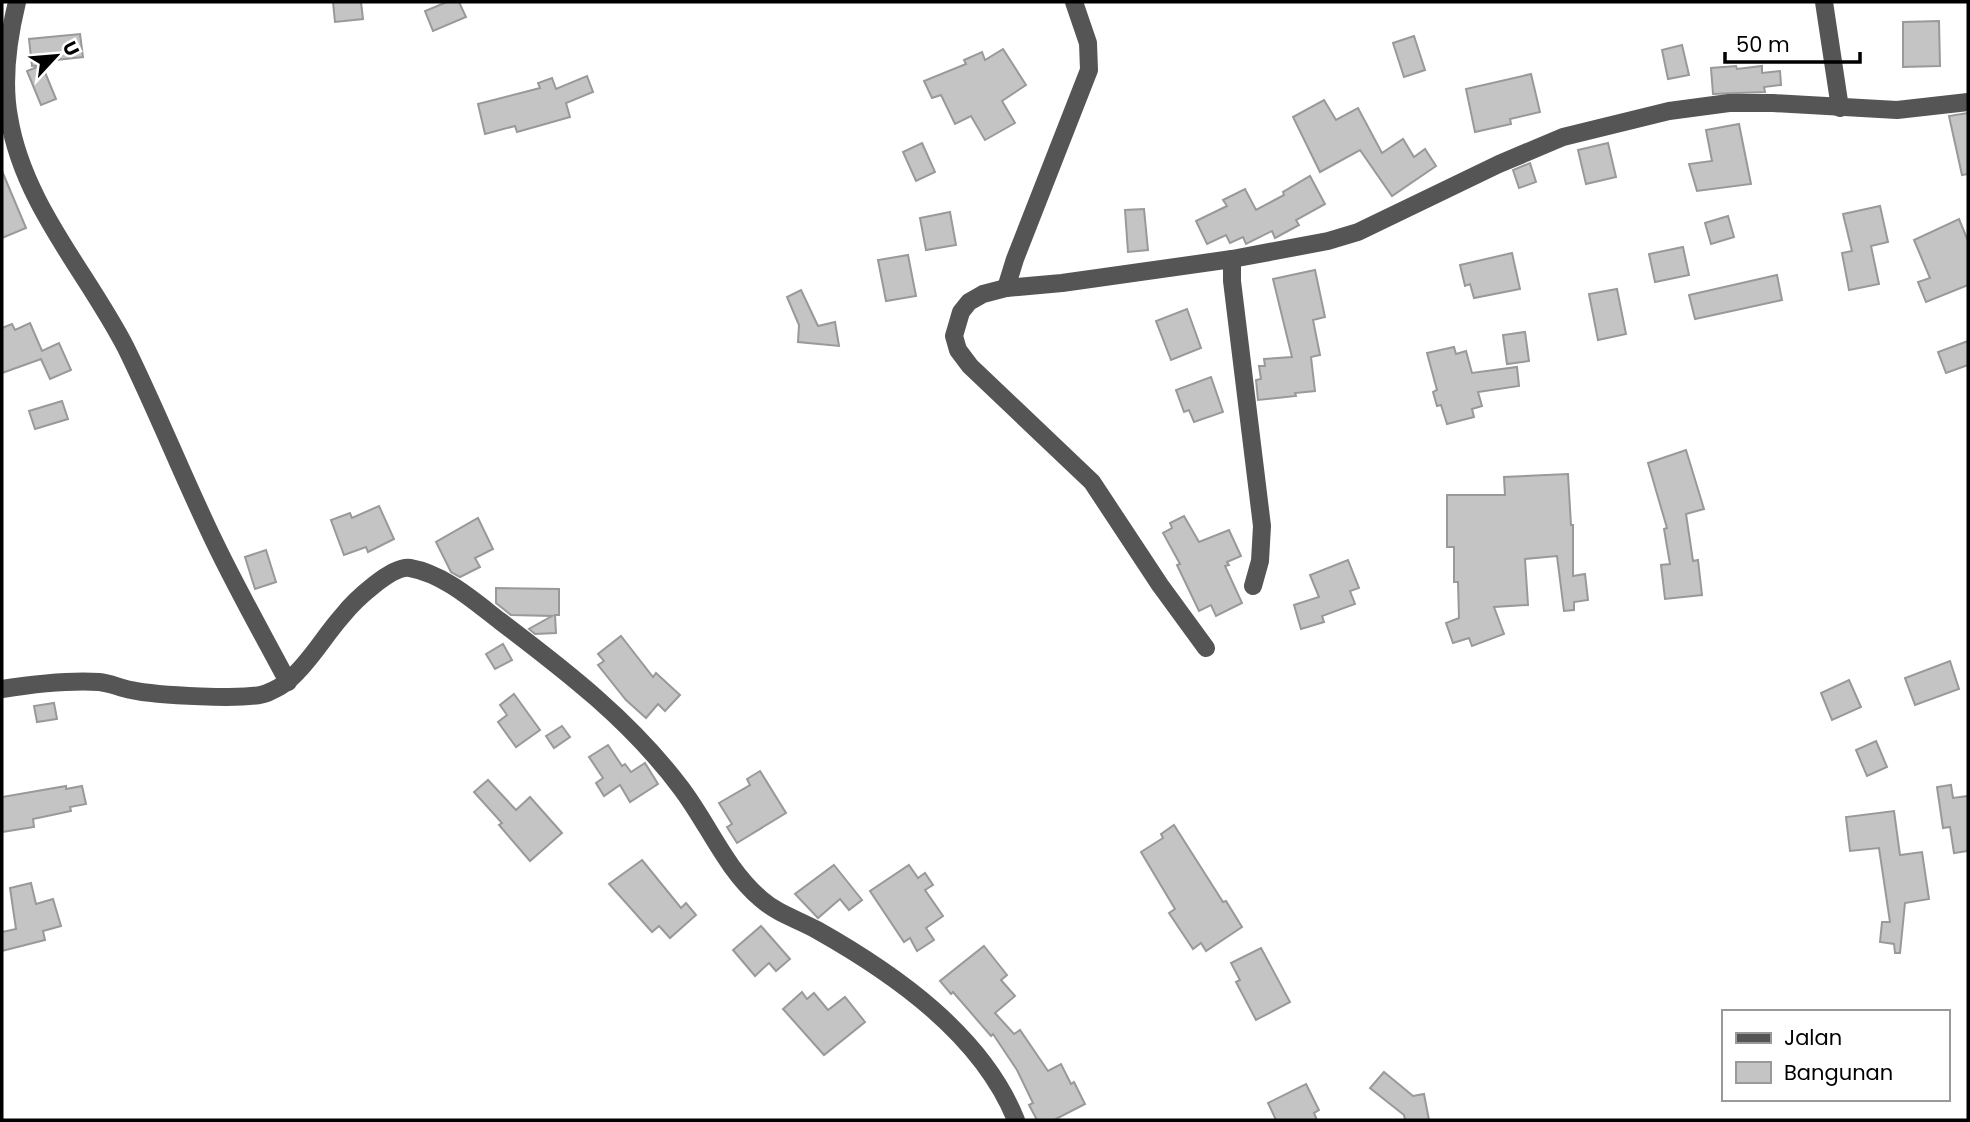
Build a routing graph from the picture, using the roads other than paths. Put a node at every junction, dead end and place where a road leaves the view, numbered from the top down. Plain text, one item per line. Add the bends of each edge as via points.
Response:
1 (17, 2) edge
2 (1074, 2) edge
3 (1824, 2) edge
4 (1968, 102) edge
5 (1840, 108) junction
6 (1232, 259) junction
7 (1006, 288) junction
8 (1253, 586) dead end
9 (1206, 648) dead end
10 (288, 682) junction
11 (2, 689) edge
12 (1016, 1120) edge

1 - 10 street via 6,87 18,154 31,187 125,347 214,542
2 - 7 street via 1088,43 1089,70
3 - 5 street
4 - 5 street via 1897,110
5 - 6 street via 1729,103 1670,111 1563,137 1358,232
6 - 7 street
6 - 8 street via 1262,526
7 - 9 street via 983,294 961,312 954,335 958,350 1092,482
10 - 11 street via 264,695 224,697 133,691 102,682
10 - 12 street via 343,614 396,569 433,576 455,588 551,659 644,742 683,791 728,862 760,898 782,915 816,929 930,1007 978,1055

